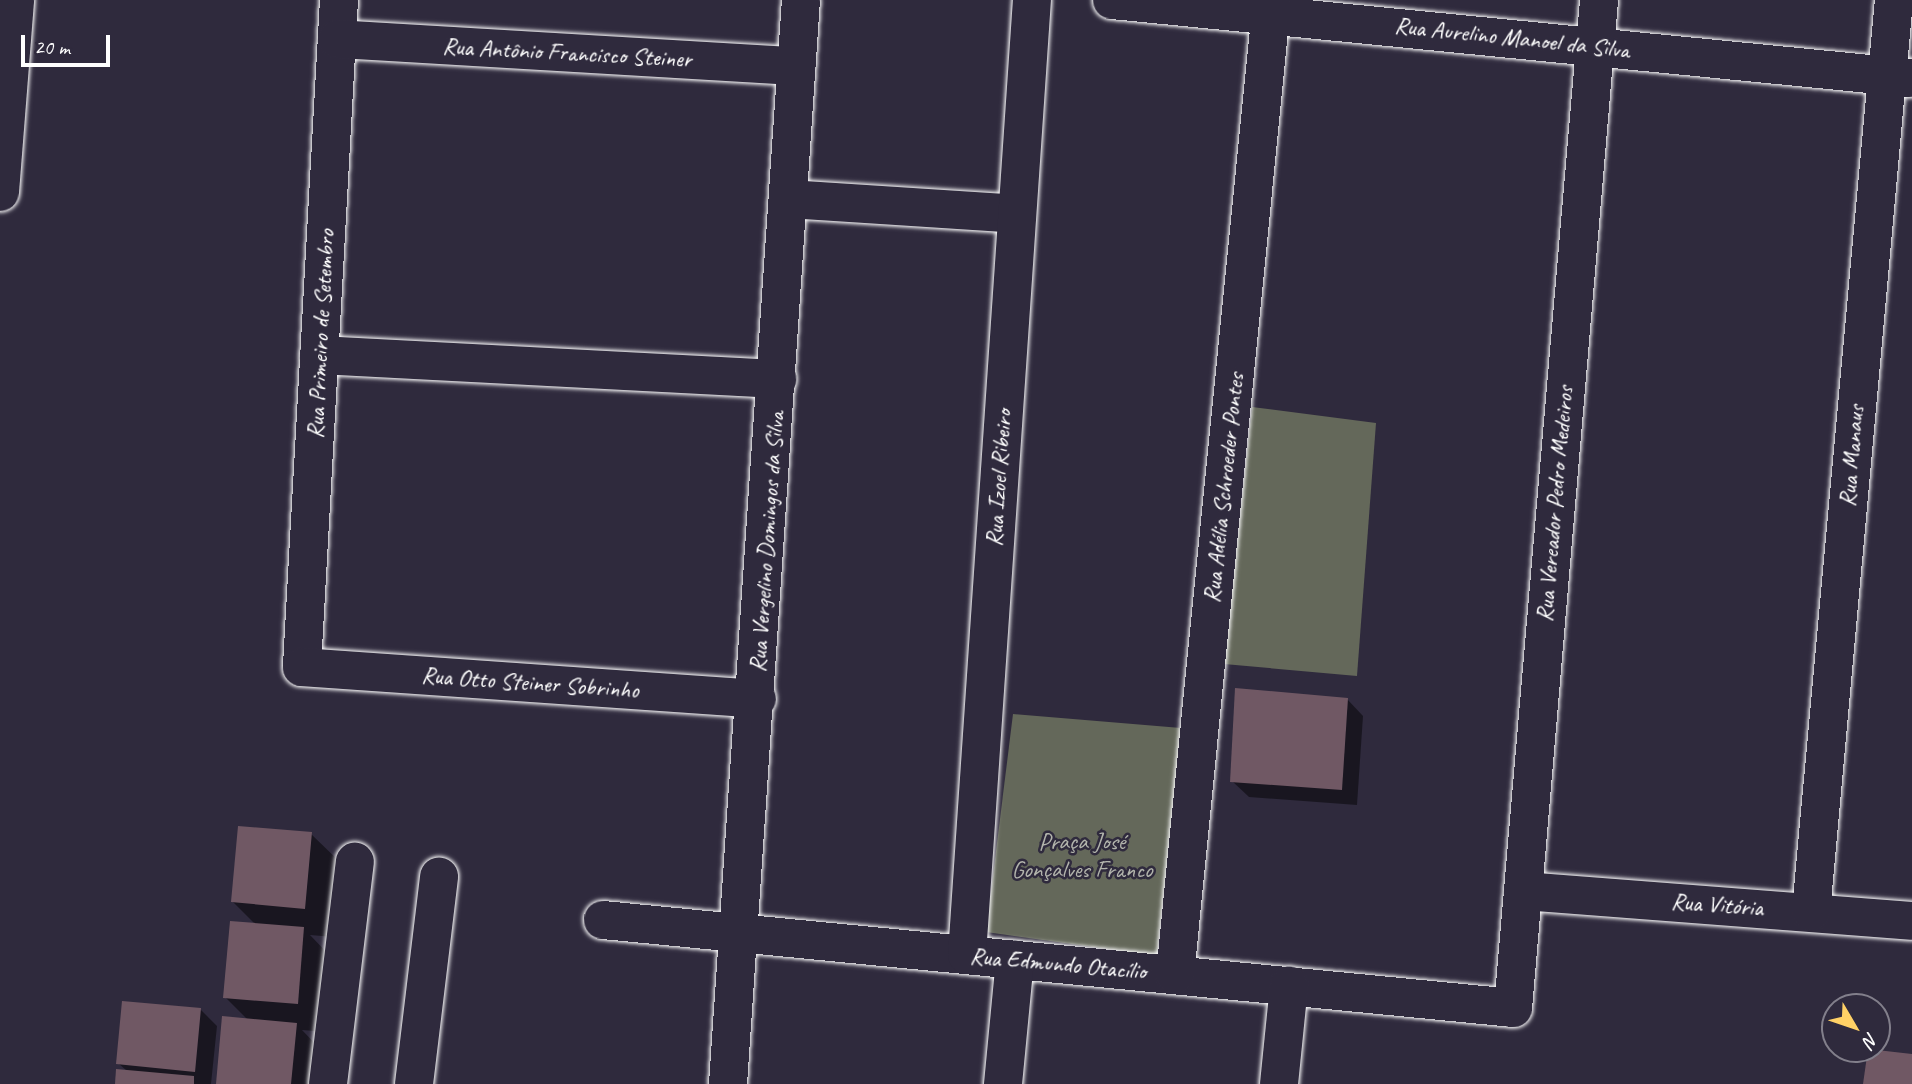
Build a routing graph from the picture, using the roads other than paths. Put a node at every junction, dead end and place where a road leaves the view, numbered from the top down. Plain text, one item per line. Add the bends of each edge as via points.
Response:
1 (15, 0) edge
2 (339, 0) edge
3 (801, 0) edge
4 (1032, 0) edge
5 (1112, 0) edge
6 (1599, 0) edge
7 (1894, 0) edge
8 (1272, 6) edge
9 (337, 38) junction
10 (1594, 48) junction
11 (796, 66) junction
12 (1899, 77) edge
13 (3, 119) edge
14 (0, 192) edge
15 (788, 199) junction
16 (1017, 214) junction
17 (320, 355) junction
18 (777, 379) junction
19 (302, 667) joint
20 (757, 699) junction
21 (355, 862) dead end
22 (439, 876) dead end
23 (1523, 891) junction
24 (1811, 912) junction
25 (603, 920) dead end
26 (1912, 921) edge
27 (742, 934) junction
28 (967, 955) junction
29 (1015, 960) junction
30 (1175, 975) junction
31 (1289, 986) junction
32 (1513, 1008) joint
33 (328, 1084) edge
34 (414, 1084) edge
35 (728, 1084) edge
36 (1003, 1084) edge
37 (1279, 1084) edge

1 - 13 street
2 - 9 street, Rua Primeiro de Setembro
3 - 11 street, Rua Vergelino Domingos da Silva
4 - 16 street, Rua Izoel Ribeiro
5 - 8 street, Rua Aurelino Manoel da Silva
6 - 10 street, Rua Vereador Pedro Medeiros
7 - 12 street, Rua Manaus
8 - 10 street, Rua Aurelino Manoel da Silva
8 - 30 street, Rua Adélia Schroeder Pontes
9 - 11 street, Rua Antônio Francisco Steiner
9 - 17 street, Rua Primeiro de Setembro
10 - 12 street, Rua Aurelino Manoel da Silva
10 - 23 street, Rua Vereador Pedro Medeiros
11 - 15 street, Rua Vergelino Domingos da Silva
12 - 24 street, Rua Manaus
13 - 14 street
15 - 16 street
15 - 18 street, Rua Vergelino Domingos da Silva
16 - 28 street, Rua Izoel Ribeiro
17 - 18 street
17 - 19 street, Rua Primeiro de Setembro
18 - 20 street, Rua Vergelino Domingos da Silva
19 - 20 street, Rua Otto Steiner Sobrinho
20 - 27 street, Rua Vergelino Domingos da Silva
21 - 33 street
22 - 34 street
23 - 24 street, Rua Vitória
23 - 32 street, Rua Vereador Pedro Medeiros
24 - 26 street, Rua Vitória
25 - 27 street, Rua Edmundo Otacílio
27 - 28 street, Rua Edmundo Otacílio
27 - 35 street, Rua Vergelino Domingos da Silva
28 - 29 street, Rua Edmundo Otacílio
29 - 30 street, Rua Edmundo Otacílio
29 - 36 street
30 - 31 street, Rua Edmundo Otacílio
31 - 32 street, Rua Edmundo Otacílio
31 - 37 street

